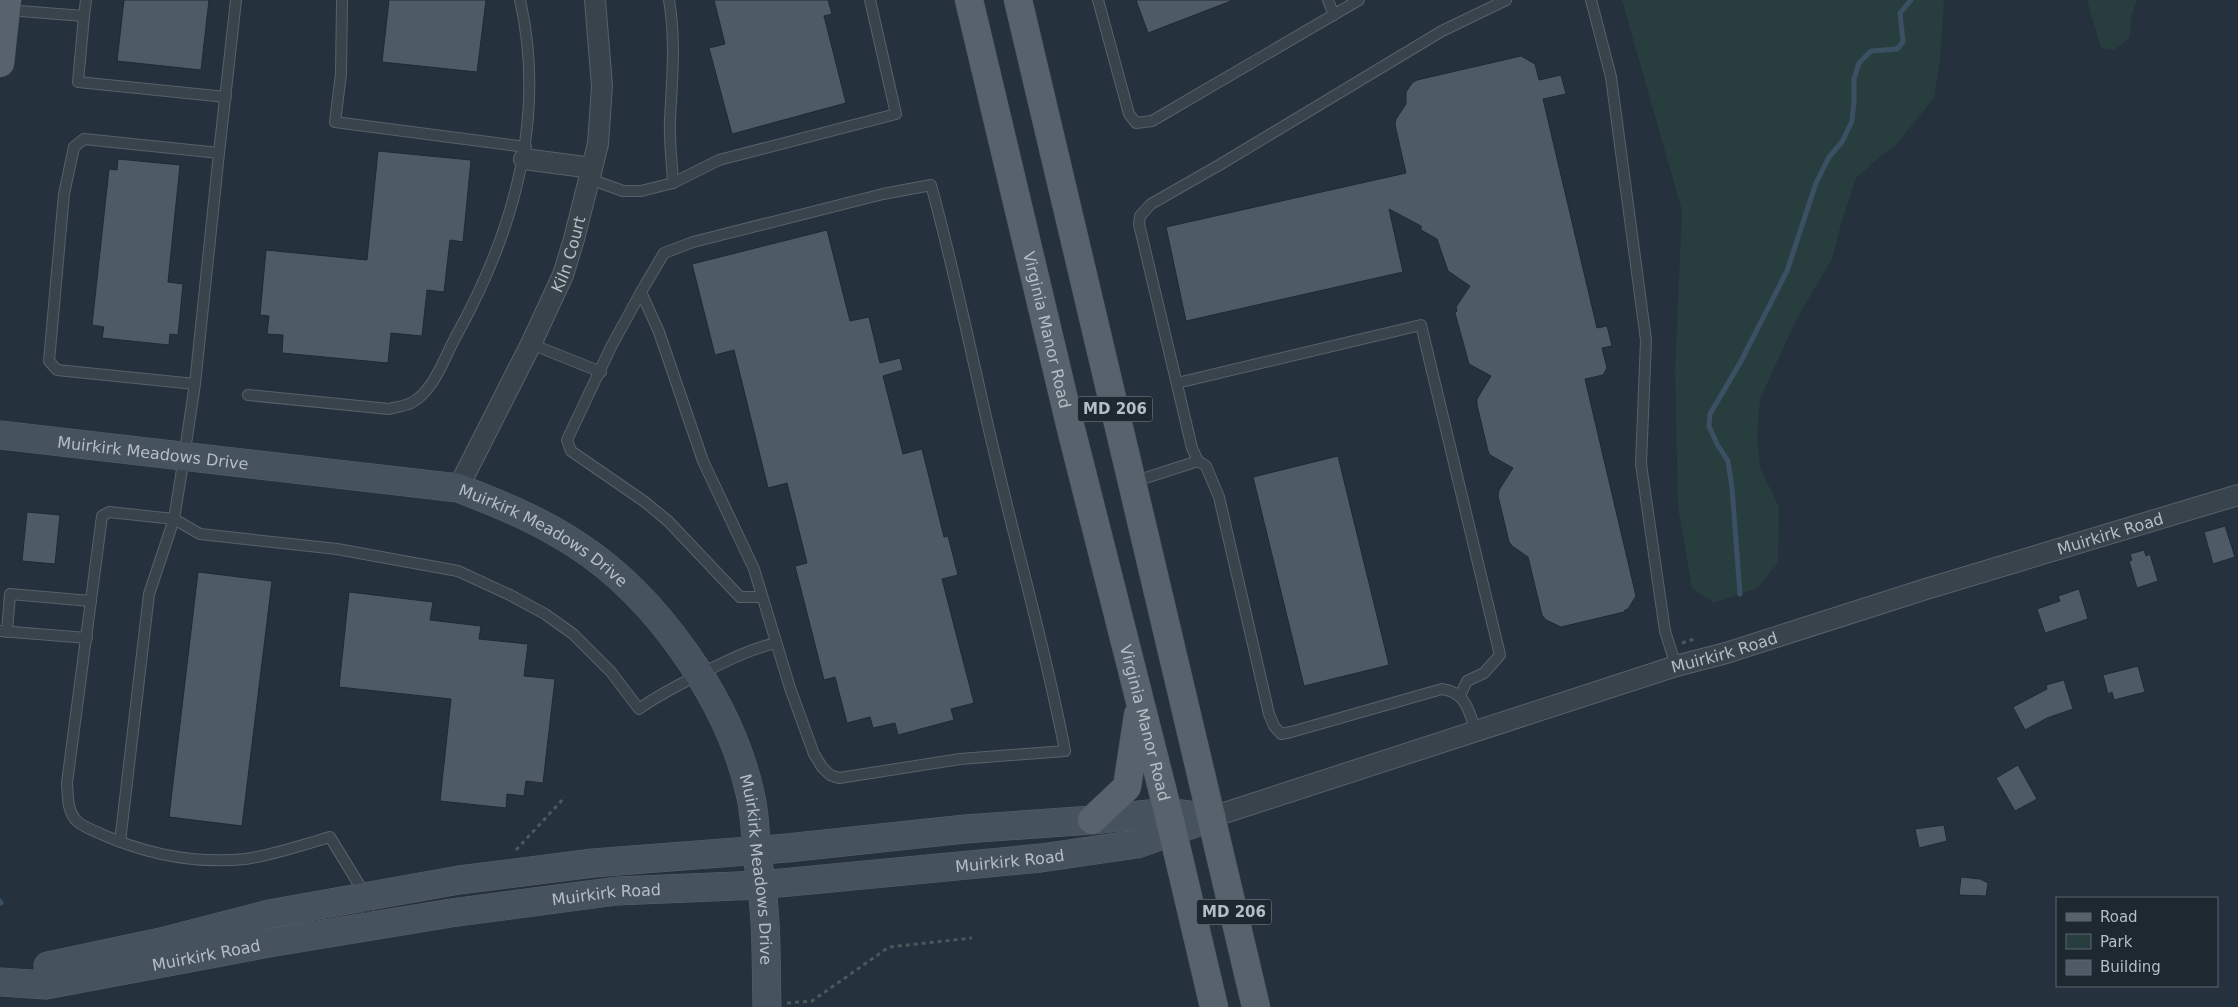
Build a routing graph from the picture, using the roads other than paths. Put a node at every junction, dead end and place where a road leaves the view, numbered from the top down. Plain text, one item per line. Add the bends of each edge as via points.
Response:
1 (86, 0) edge
2 (236, 0) edge
3 (342, 0) edge
4 (520, 0) edge
5 (595, 0) edge
6 (669, 0) edge
7 (870, 0) edge
8 (969, 0) edge
9 (1018, 0) edge
10 (1098, 0) edge
11 (1328, 0) edge
12 (1358, 0) edge
13 (1506, 0) edge
14 (1591, 0) edge
15 (7, 5) edge
16 (1334, 15) junction
17 (84, 16) junction
18 (0, 62) edge
19 (226, 97) junction
20 (219, 153) junction
21 (525, 153) junction
22 (591, 174) junction
23 (673, 182) junction
24 (641, 292) junction
25 (531, 344) junction
26 (601, 372) junction
27 (1177, 383) junction
28 (195, 384) junction
29 (248, 394) dead end
30 (0, 435) edge
31 (184, 457) junction
32 (1198, 460) junction
33 (1132, 482) junction
34 (458, 488) junction
35 (2238, 495) edge
36 (174, 519) junction
37 (761, 597) junction
38 (91, 601) junction
39 (4, 632) edge
40 (87, 638) junction
41 (776, 643) junction
42 (1676, 666) junction
43 (700, 675) junction
44 (1460, 696) junction
45 (1140, 701) junction
46 (1476, 732) junction
47 (1212, 817) junction
48 (1092, 820) junction
49 (1170, 822) junction
50 (120, 842) junction
51 (756, 850) junction
52 (760, 885) junction
53 (366, 896) junction
54 (370, 926) junction
55 (0, 976) edge
56 (0, 982) edge
57 (767, 1006) edge
58 (1214, 1007) edge
59 (1256, 1007) edge

1 - 17 lane
2 - 19 lane
3 - 21 lane via 341,74 335,122
4 - 21 lane via 526,24 531,88
5 - 22 street, Kiln Court via 602,86 598,144
6 - 23 lane via 674,59 670,122
7 - 23 lane via 896,114 719,160
8 - 45 main road, Virginia Manor Road / MD 206
9 - 33 main road, MD 206
10 - 16 lane via 1129,114 1136,123 1152,121
11 - 16 lane
12 - 16 lane
13 - 27 lane via 1442,31 1151,204 1140,216 1143,244
14 - 42 lane via 1611,77 1646,340 1641,464 1665,631
15 - 17 lane
15 - 18 main road
17 - 19 lane via 78,82
19 - 20 lane
20 - 28 lane
20 - 28 lane via 84,139 74,147 64,194 49,361 57,370
21 - 22 street
21 - 29 lane via 505,233 491,266 470,312 427,390 418,399 389,409
22 - 23 lane via 623,191 641,191
22 - 25 street, Kiln Court via 563,275
24 - 26 lane
24 - 37 lane via 659,332 703,461 754,569
24 - 41 lane via 664,253 693,242 873,196 931,185 949,248 1065,751 960,760 839,778 830,775 814,754
25 - 26 lane
25 - 34 street, Kiln Court
26 - 37 lane via 567,440 571,451 668,521 740,597
27 - 32 lane via 1192,448
27 - 44 lane via 1421,325 1500,655 1484,673 1467,681
28 - 31 lane
30 - 31 main road, Muirkirk Meadows Drive
31 - 34 main road, Muirkirk Meadows Drive
31 - 36 lane
32 - 33 lane
32 - 44 lane via 1206,466 1219,497 1269,714 1281,734 1434,691 1453,690
33 - 47 main road, MD 206
34 - 43 main road, Muirkirk Meadows Drive via 535,520 602,563 640,599
35 - 42 street, Muirkirk Road via 1726,654
36 - 38 lane via 109,512 102,516
36 - 43 lane via 200,534 336,549 458,571 485,582 545,614 573,634 611,672 639,709 660,694
36 - 50 lane via 149,594
37 - 41 lane
38 - 39 lane via 10,594
38 - 40 lane
39 - 40 lane
40 - 50 lane via 67,783 69,809 76,820
41 - 43 lane via 749,650
42 - 46 street, Muirkirk Road
43 - 51 main road, Muirkirk Meadows Drive via 726,720 744,772 751,794
44 - 46 lane
45 - 48 main road via 1127,787
45 - 49 main road, Virginia Manor Road / MD 206
46 - 47 street, Muirkirk Road
47 - 49 main road, Muirkirk Road
47 - 59 main road, MD 206
48 - 49 main road, Muirkirk Road
48 - 51 main road, Muirkirk Road
49 - 52 main road, Muirkirk Road via 1137,844 1041,858
49 - 58 main road, MD 206
50 - 53 lane via 167,856 218,860 245,859 330,837
51 - 52 main road, Muirkirk Meadows Drive
51 - 53 main road, Muirkirk Road via 593,863
52 - 54 main road, Muirkirk Road via 617,891
52 - 57 main road, Muirkirk Meadows Drive via 764,908
53 - 54 lane
53 - 55 main road, Muirkirk Road via 269,914 161,942
54 - 56 main road, Muirkirk Road via 46,985

